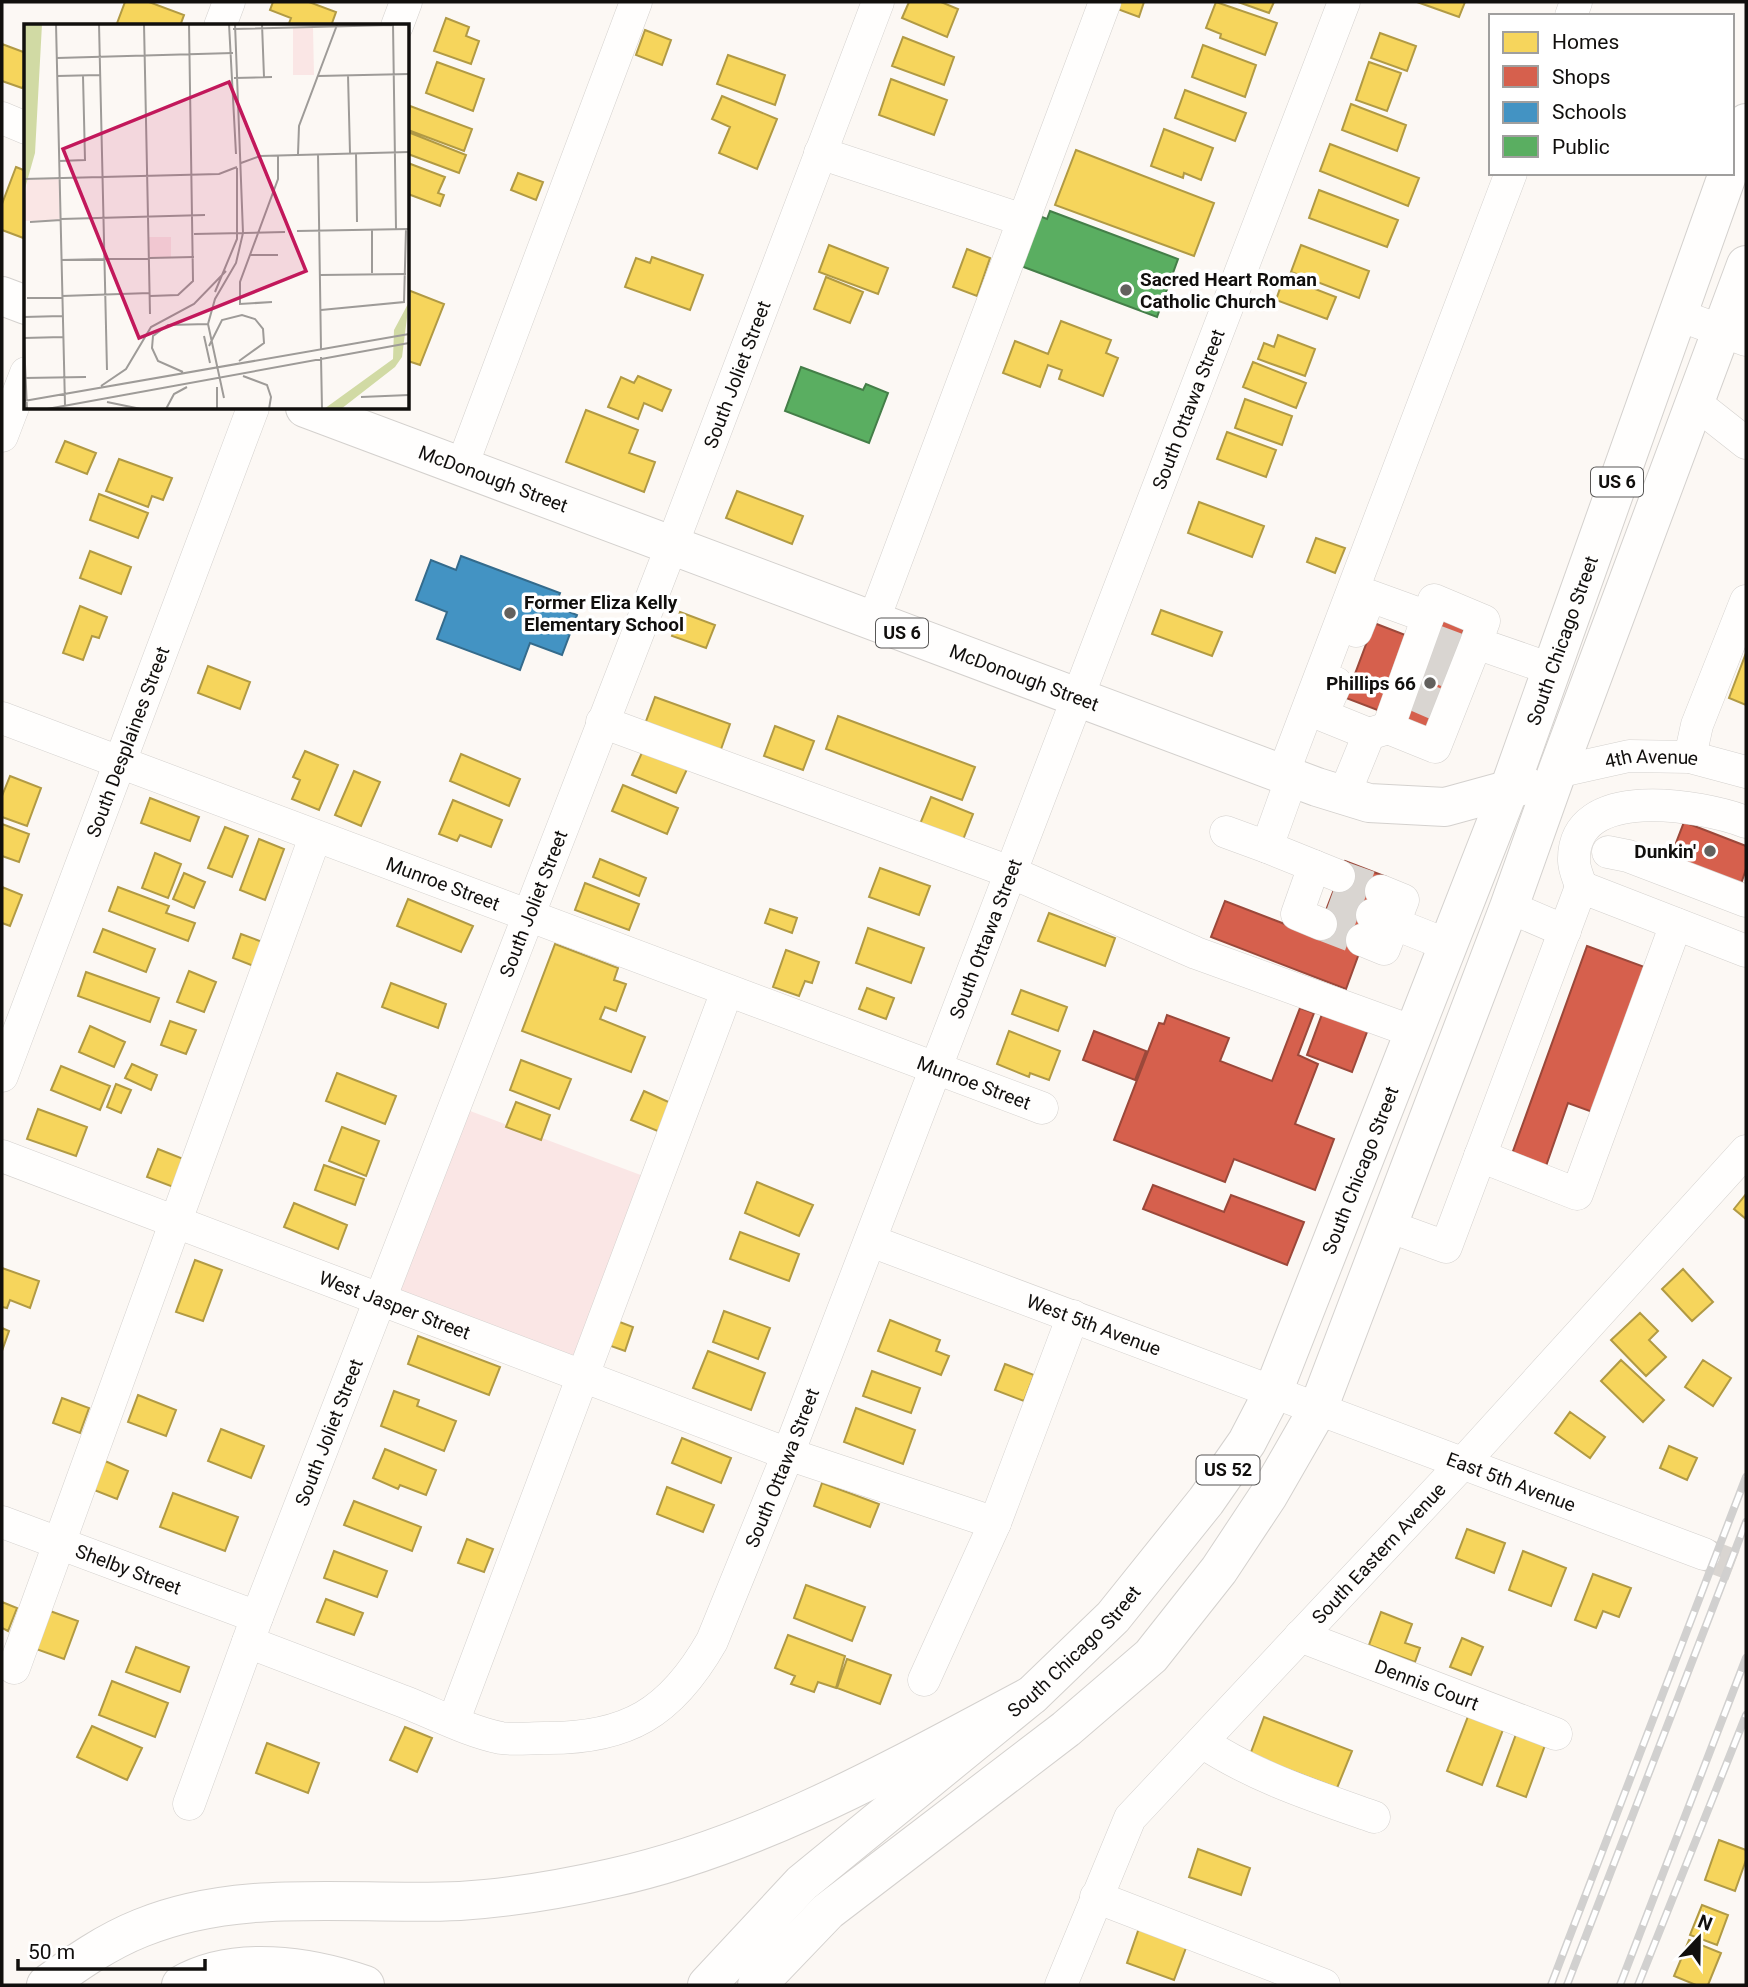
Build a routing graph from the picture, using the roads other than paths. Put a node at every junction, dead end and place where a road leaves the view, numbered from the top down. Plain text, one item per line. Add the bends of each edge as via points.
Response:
1 (229, 2) edge
2 (406, 2) edge
3 (636, 2) edge
4 (878, 2) edge
5 (1105, 2) edge
6 (1345, 2) edge
7 (221, 24) edge
8 (398, 24) edge
9 (2, 118) edge
10 (1746, 122) edge
11 (24, 127) edge
12 (820, 153) junction
13 (1734, 155) edge
14 (1510, 175) edge
15 (1727, 175) edge
16 (1023, 220) junction
17 (1746, 265) edge
18 (2, 296) edge
19 (24, 304) edge
20 (1676, 314) junction
21 (1734, 335) edge
22 (24, 378) edge
23 (1694, 402) junction
24 (252, 410) edge
25 (310, 410) edge
26 (2, 436) edge
27 (1746, 443) edge
28 (462, 467) junction
29 (672, 545) junction
30 (1746, 601) edge
31 (873, 622) junction
32 (1444, 651) junction
33 (1551, 669) junction
34 (1077, 698) junction
35 (1425, 700) junction
36 (2, 718) edge
37 (602, 722) junction
38 (1378, 731) junction
39 (1689, 757) junction
40 (120, 762) junction
41 (1743, 763) edge
42 (1557, 772) junction
43 (1287, 776) junction
44 (1508, 792) junction
45 (1344, 795) junction
46 (1620, 810) junction
47 (1746, 822) edge
48 (1226, 832) dead end
49 (315, 837) junction
50 (1267, 847) junction
51 (1608, 852) junction
52 (1010, 872) junction
53 (1586, 889) junction
54 (1322, 891) tunnel mouth
55 (1746, 901) edge
56 (1509, 907) junction
57 (526, 915) junction
58 (1377, 917) tunnel mouth
59 (1676, 924) junction
60 (1564, 931) junction
61 (1448, 945) junction
62 (1745, 946) edge
63 (727, 991) junction
64 (1414, 1032) junction
65 (935, 1068) junction
66 (2, 1076) edge
67 (1042, 1108) dead end
68 (1746, 1151) edge
69 (2, 1156) edge
70 (1480, 1156) junction
71 (174, 1221) junction
72 (1388, 1226) junction
73 (871, 1241) junction
74 (380, 1299) junction
75 (1073, 1316) junction
76 (584, 1377) junction
77 (1273, 1392) junction
78 (1318, 1409) junction
79 (788, 1454) junction
80 (1462, 1464) junction
81 (2, 1522) edge
82 (995, 1523) junction
83 (59, 1543) junction
84 (1704, 1554) tunnel mouth
85 (252, 1630) junction
86 (1300, 1636) junction
87 (14, 1668) dead end
88 (924, 1679) dead end
89 (1032, 1696) junction
90 (454, 1720) junction
91 (1556, 1734) dead end
92 (502, 1738) joint
93 (1202, 1742) junction
94 (189, 1804) dead end
95 (1374, 1817) dead end
96 (1096, 1897) junction
97 (46, 1985) edge
98 (181, 1985) edge
99 (365, 1985) edge
100 (707, 1985) edge
101 (757, 1985) edge
102 (1061, 1985) edge
103 (1324, 1985) edge

1 - 7 street
2 - 8 street
3 - 28 street
4 - 12 street, South Joliet Street
5 - 16 street
6 - 34 street, South Ottawa Street
9 - 11 street
10 - 13 main road
12 - 16 street
12 - 29 street, South Joliet Street
14 - 43 street
15 - 20 main road, South Chicago Street / US 6
16 - 31 street
17 - 21 main road, South Chicago Street / US 6
18 - 19 main road
20 - 21 street
20 - 33 main road, South Chicago Street / US 6
21 - 23 main road, South Chicago Street / US 6
22 - 26 street
23 - 27 street
23 - 42 main road, South Chicago Street / US 6
24 - 40 street, South Desplaines Street
25 - 28 main road, McDonough Street / US 6
28 - 29 main road, McDonough Street / US 6
29 - 31 main road, McDonough Street / US 6
29 - 37 street, South Joliet Street
30 - 39 street
31 - 34 main road, McDonough Street / US 6
32 - 33 street
32 - 35 street
32 - 35 street
32 - 38 street via 1370,596 1322,715
33 - 44 main road, South Chicago Street / US 6
34 - 43 main road, McDonough Street / US 6
34 - 52 street, South Ottawa Street
35 - 38 street
35 - 38 street via 1435,747
36 - 40 street, Munroe Street
37 - 52 street
37 - 57 street, South Joliet Street
38 - 45 street
39 - 41 street, 4th Avenue
39 - 42 street, 4th Avenue via 1629,756
40 - 49 street, Munroe Street
40 - 66 street, South Desplaines Street
42 - 44 main road, McDonough Street / US 6
42 - 56 main road, South Chicago Street / US 52
43 - 45 main road, McDonough Street / US 6
43 - 50 street
44 - 45 main road, McDonough Street / US 6 via 1445,807 1369,803
44 - 61 main road, South Chicago Street / US 52
46 - 47 street via 1686,806
46 - 51 street
46 - 53 street via 1590,822 1577,839 1573,862
48 - 50 street
49 - 57 street, Munroe Street
49 - 71 street
50 - 54 street
51 - 53 street
51 - 55 street
52 - 64 street via 1196,953
52 - 65 street, South Ottawa Street
53 - 59 street
53 - 60 street
56 - 60 street
56 - 72 main road, South Chicago Street / US 52
57 - 63 street, Munroe Street
57 - 74 street, South Joliet Street
58 - 61 street
59 - 62 street
59 - 70 street via 1577,1194
60 - 70 street
61 - 64 main road, South Chicago Street / US 52
63 - 65 street, Munroe Street
63 - 76 street
64 - 77 main road, South Chicago Street / US 52
65 - 67 street, Munroe Street
65 - 73 street, South Ottawa Street
68 - 80 street, South Eastern Avenue
69 - 71 street, West Jasper Street
70 - 72 street via 1446,1247
71 - 74 street, West Jasper Street
71 - 83 street
72 - 78 main road, South Chicago Street / US 52
73 - 75 street, West 5th Avenue
73 - 79 street, South Ottawa Street
74 - 76 street, West Jasper Street
74 - 85 street, South Joliet Street
75 - 77 street, West 5th Avenue
75 - 82 street
76 - 79 street, West Jasper Street
76 - 90 street
77 - 78 street, West 5th Avenue
77 - 89 main road, South Chicago Street / US 52 via 1247,1442 1189,1522 1113,1617
78 - 80 street, East 5th Avenue
78 - 101 main road, South Chicago Street / US 52 via 1219,1570 1152,1656 1066,1729 828,1911
79 - 82 street, West Jasper Street
79 - 92 street, South Ottawa Street via 712,1641 679,1691 629,1725 597,1735
80 - 84 street, East 5th Avenue
80 - 86 street, South Eastern Avenue
81 - 83 street, Shelby Street
82 - 88 street
83 - 85 street, Shelby Street
83 - 87 street
85 - 90 street, Shelby Street
85 - 94 street, South Joliet Street
86 - 91 street, Dennis Court
86 - 93 street, South Eastern Avenue
89 - 97 main road via 879,1776 761,1829 628,1874 542,1893 461,1901 239,1903 142,1927 110,1942
89 - 100 main road, South Chicago Street / US 52 via 802,1883
90 - 92 street, Shelby Street
93 - 95 street via 1268,1779
93 - 96 street, South Eastern Avenue via 1130,1818
96 - 102 street, South Eastern Avenue
96 - 103 street
98 - 99 main road via 234,1970 275,1966 310,1969

